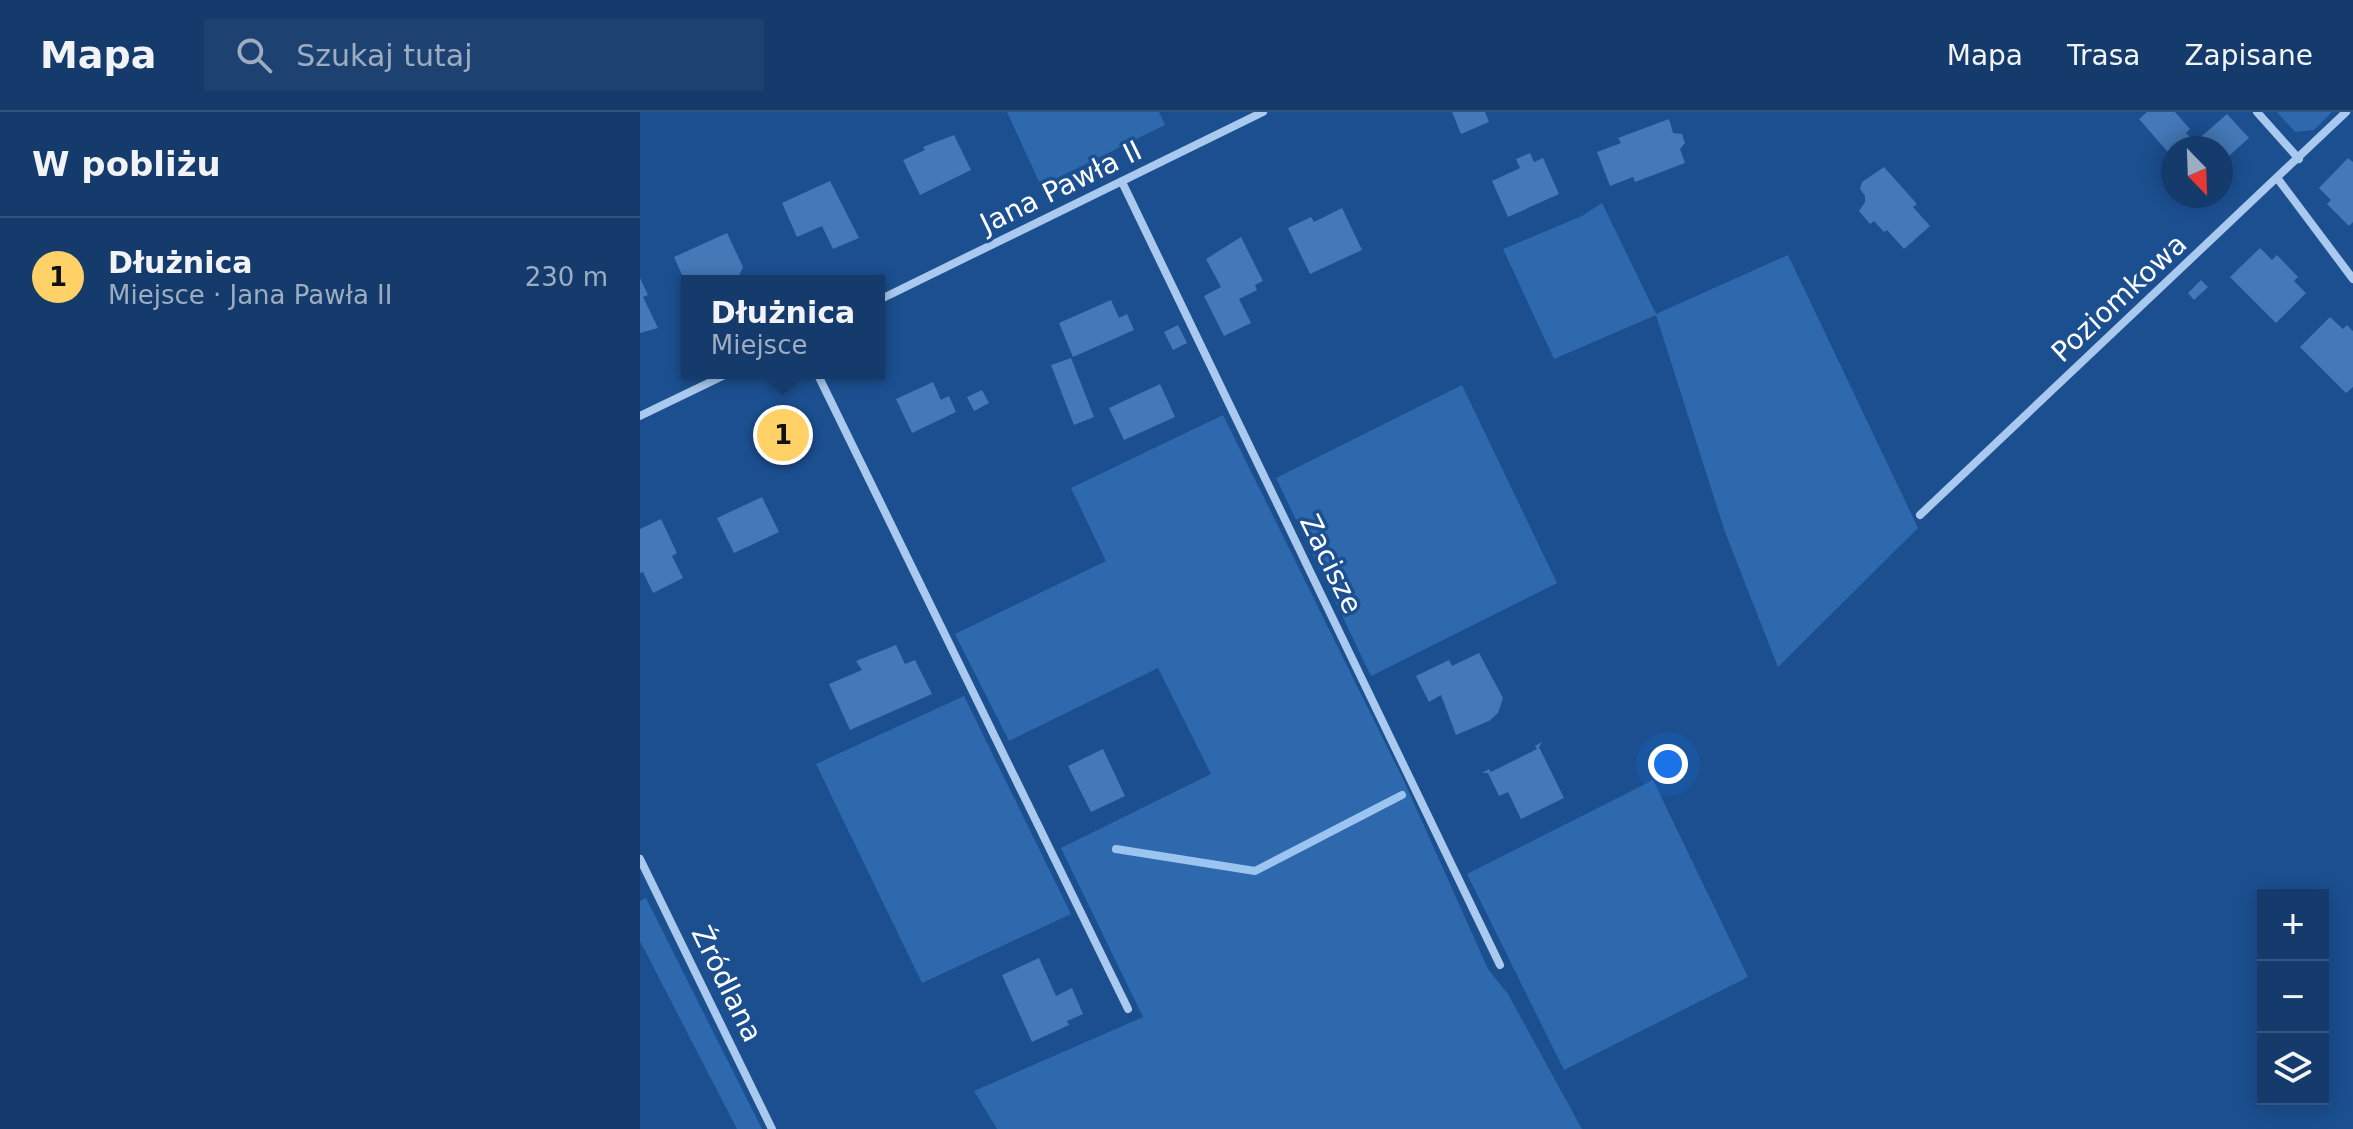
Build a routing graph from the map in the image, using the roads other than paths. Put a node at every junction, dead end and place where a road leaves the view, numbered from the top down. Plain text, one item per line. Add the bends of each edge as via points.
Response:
1 (1263, 112) edge
2 (2257, 112) edge
3 (2346, 112) edge
4 (2299, 159) junction
5 (2278, 179) junction
6 (1122, 182) junction
7 (2353, 279) edge
8 (885, 297) edge
9 (717, 379) edge
10 (820, 379) edge
11 (640, 416) edge
12 (1920, 515) dead end
13 (640, 859) edge
14 (1500, 965) dead end
15 (1128, 1009) dead end
16 (772, 1129) edge

1 - 6 street, Jana Pawła II
2 - 4 street
3 - 4 street, Poziomkowa
4 - 5 street, Poziomkowa
5 - 7 street
5 - 12 street, Poziomkowa
6 - 8 street, Jana Pawła II
6 - 14 street, Zacisze
9 - 11 street
10 - 15 street
13 - 16 street, Źródlana

